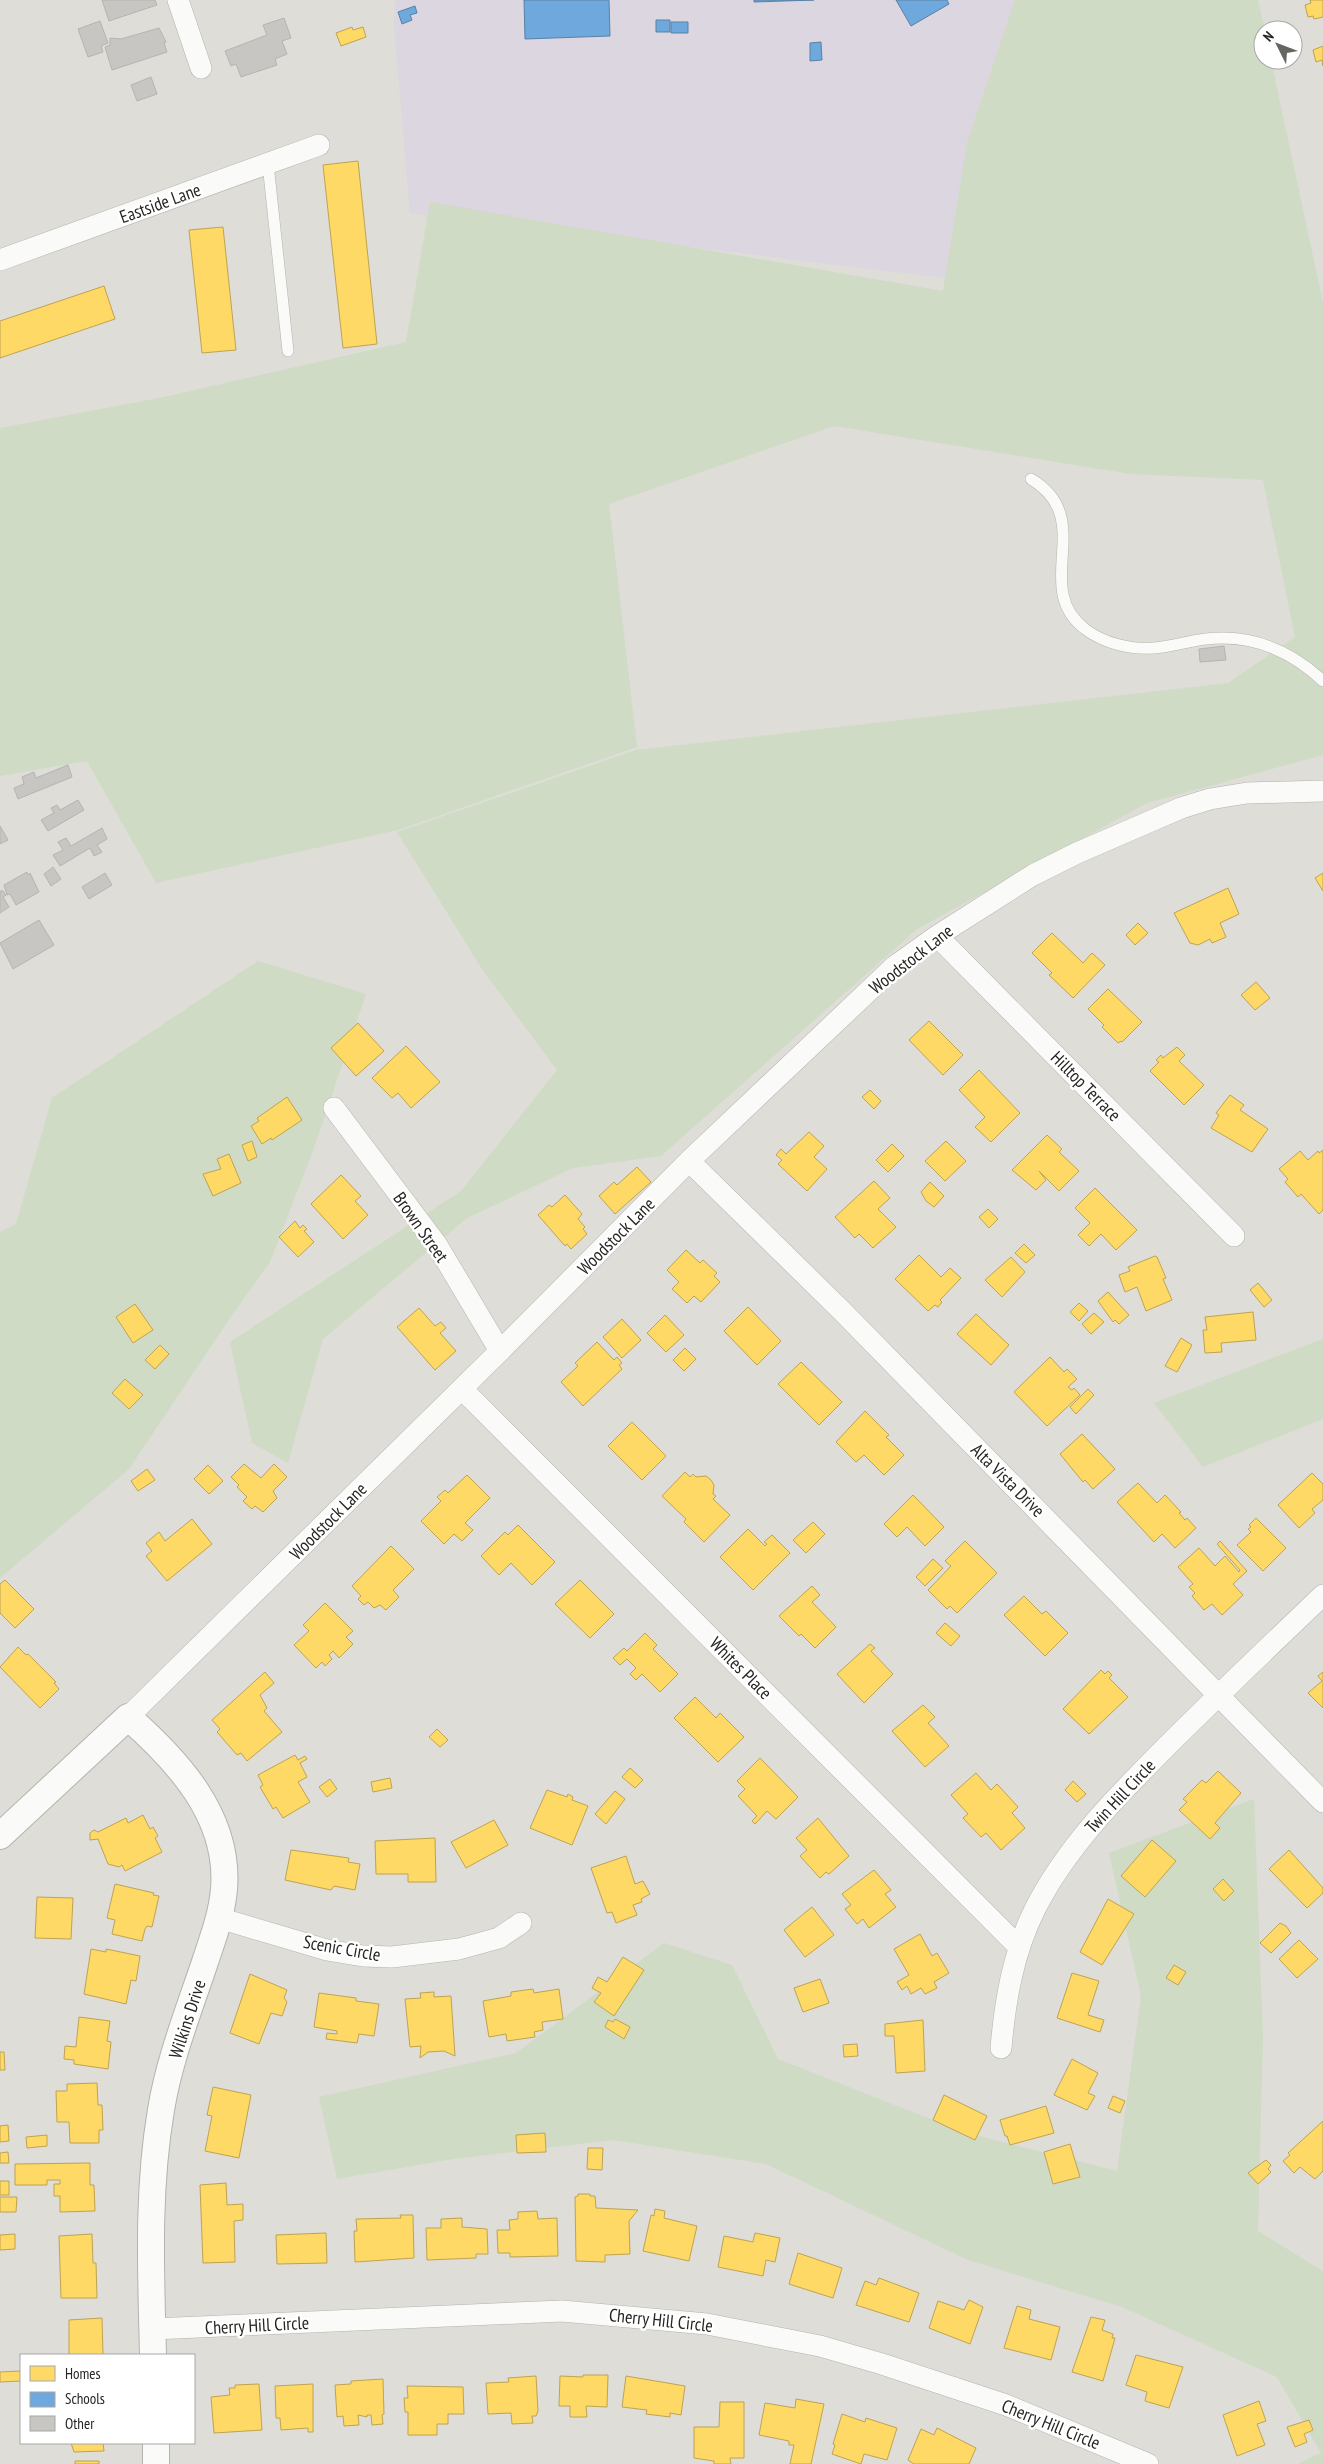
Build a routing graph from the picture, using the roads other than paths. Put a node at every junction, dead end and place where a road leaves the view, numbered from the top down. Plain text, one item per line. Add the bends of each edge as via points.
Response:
1 (178, 0) edge
2 (201, 68) dead end
3 (319, 145) dead end
4 (268, 164) junction
5 (0, 260) edge
6 (288, 351) dead end
7 (1031, 479) dead end
8 (1323, 681) edge
9 (1323, 791) edge
10 (937, 936) junction
11 (334, 1108) dead end
12 (689, 1162) junction
13 (1234, 1236) dead end
14 (500, 1351) junction
15 (462, 1389) junction
16 (1323, 1595) edge
17 (1218, 1695) junction
18 (128, 1717) junction
19 (1323, 1802) edge
20 (0, 1836) edge
21 (219, 1918) junction
22 (521, 1923) dead end
23 (1019, 1947) junction
24 (1001, 2048) dead end
25 (152, 2329) junction
26 (153, 2354) edge
27 (156, 2444) edge
28 (156, 2464) edge
29 (1148, 2464) edge

1 - 2 street
3 - 4 street, Eastside Lane
4 - 5 street, Eastside Lane
4 - 6 lane
7 - 8 lane via 1052,496 1061,514 1064,531 1061,587 1073,618 1086,630 1129,647 1153,648 1230,638 1266,644 1298,661
9 - 10 street, Woodstock Lane via 1247,793 1181,808 1033,875
10 - 12 street, Woodstock Lane via 895,966
10 - 13 street, Hilltop Terrace
11 - 14 street, Brown Street via 436,1245
12 - 14 street, Woodstock Lane
12 - 17 street, Alta Vista Drive via 842,1311
14 - 15 street, Woodstock Lane
15 - 18 street, Woodstock Lane
15 - 23 street, Whites Place
16 - 17 street, Twin Hill Circle
17 - 19 street, Alta Vista Drive
17 - 23 street, Twin Hill Circle via 1142,1770 1079,1840 1046,1888
18 - 20 street, Woodstock Lane
18 - 21 street, Wilkins Drive via 160,1745 185,1774 218,1832 224,1860
21 - 22 street, Scenic Circle via 327,1950 392,1957 459,1949 499,1938
21 - 25 street, Wilkins Drive via 176,2049 161,2108 153,2163 150,2219
23 - 24 street, Twin Hill Circle via 1004,2014
25 - 26 street, Wilkins Drive
25 - 29 street, Cherry Hill Circle via 562,2311 707,2324 820,2346 882,2364 1006,2405
27 - 28 street

